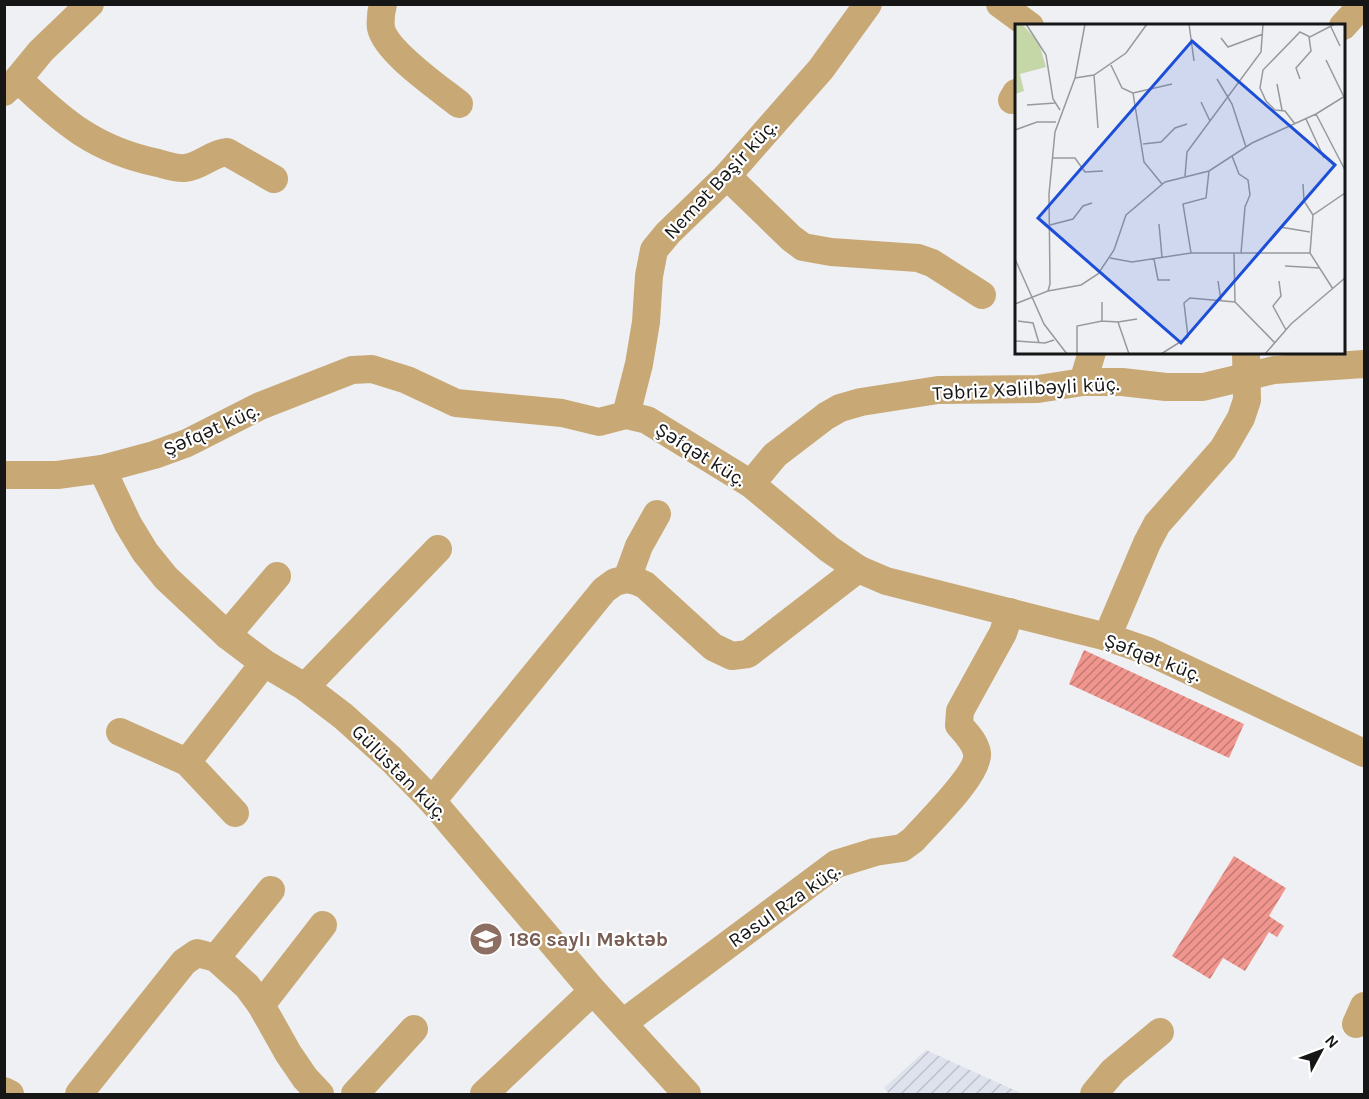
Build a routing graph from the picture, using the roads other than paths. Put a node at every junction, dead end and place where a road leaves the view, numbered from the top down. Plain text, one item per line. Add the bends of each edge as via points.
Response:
1 (90, 4) edge
2 (383, 4) edge
3 (868, 4) edge
4 (1000, 4) edge
5 (1363, 4) edge
6 (1027, 24) edge
7 (1345, 24) edge
8 (11, 86) edge
9 (459, 104) dead end
10 (727, 176) junction
11 (274, 179) dead end
12 (982, 295) dead end
13 (1091, 354) edge
14 (1365, 364) edge
15 (1246, 365) edge
16 (1083, 382) junction
17 (626, 415) junction
18 (102, 469) junction
19 (4, 475) edge
20 (751, 484) junction
21 (657, 514) dead end
22 (438, 549) dead end
23 (858, 569) junction
24 (277, 576) dead end
25 (627, 579) junction
26 (1010, 612) junction
27 (227, 635) junction
28 (1107, 637) junction
29 (264, 663) junction
30 (305, 687) junction
31 (120, 732) dead end
32 (1365, 753) edge
33 (187, 762) junction
34 (432, 801) junction
35 (235, 813) dead end
36 (271, 890) dead end
37 (323, 925) dead end
38 (216, 958) junction
39 (594, 991) junction
40 (261, 1005) junction
41 (623, 1023) junction
42 (414, 1029) dead end
43 (1160, 1032) dead end
44 (4, 1090) edge
45 (10, 1095) edge
46 (79, 1095) edge
47 (320, 1095) edge
48 (356, 1095) edge
49 (484, 1095) edge
50 (687, 1095) edge
51 (1094, 1095) edge

1 - 8 street
2 - 9 street via 381,30 399,55
3 - 10 street, Nemət Bəşir küç. via 821,69
4 - 6 street
5 - 7 street
8 - 11 street via 82,134 129,157 183,169 227,152
10 - 12 street via 803,247 918,258
10 - 17 street, Nemət Bəşir küç. via 654,250 639,364
13 - 16 street
14 - 15 street, Təbriz Xəlilbəyli küç. via 1274,370
15 - 16 street, Təbriz Xəlilbəyli küç. via 1203,387
15 - 28 street via 1248,400 1241,418 1223,449 1157,524
16 - 20 street, Təbriz Xəlilbəyli küç. via 1038,389 938,390 840,408 775,455
17 - 18 street, Şəfqət küç. via 599,422 562,413 456,404 386,372 352,370 260,406 187,442
17 - 20 street, Şəfqət küç. via 647,420
18 - 19 street, Şəfqət küç. via 57,475
18 - 27 street, Gülüstan küç. via 145,552 166,578
20 - 23 street, Şəfqət küç.
21 - 25 street
22 - 30 street
23 - 25 street via 748,654 732,656 713,647 645,585
23 - 26 street, Şəfqət küç. via 886,581
24 - 27 street
25 - 34 street via 604,590
26 - 28 street, Şəfqət küç.
26 - 41 street, Rəsul Rza küç. via 1003,633 960,711 959,725 978,754 972,773 913,840 902,848 836,864
27 - 29 street, Gülüstan küç.
28 - 32 street, Şəfqət küç. via 1201,674
29 - 30 street, Gülüstan küç.
29 - 33 street
30 - 34 street, Gülüstan küç. via 351,723
31 - 33 street
33 - 35 street
34 - 39 street, Gülüstan küç.
36 - 38 street
37 - 40 street
38 - 40 street via 247,986
38 - 46 street via 197,953 184,962
39 - 41 street, Gülüstan küç.
39 - 49 street
40 - 47 street via 288,1053
41 - 50 street, Gülüstan küç.
42 - 48 street
43 - 51 street via 1113,1071
44 - 45 street

